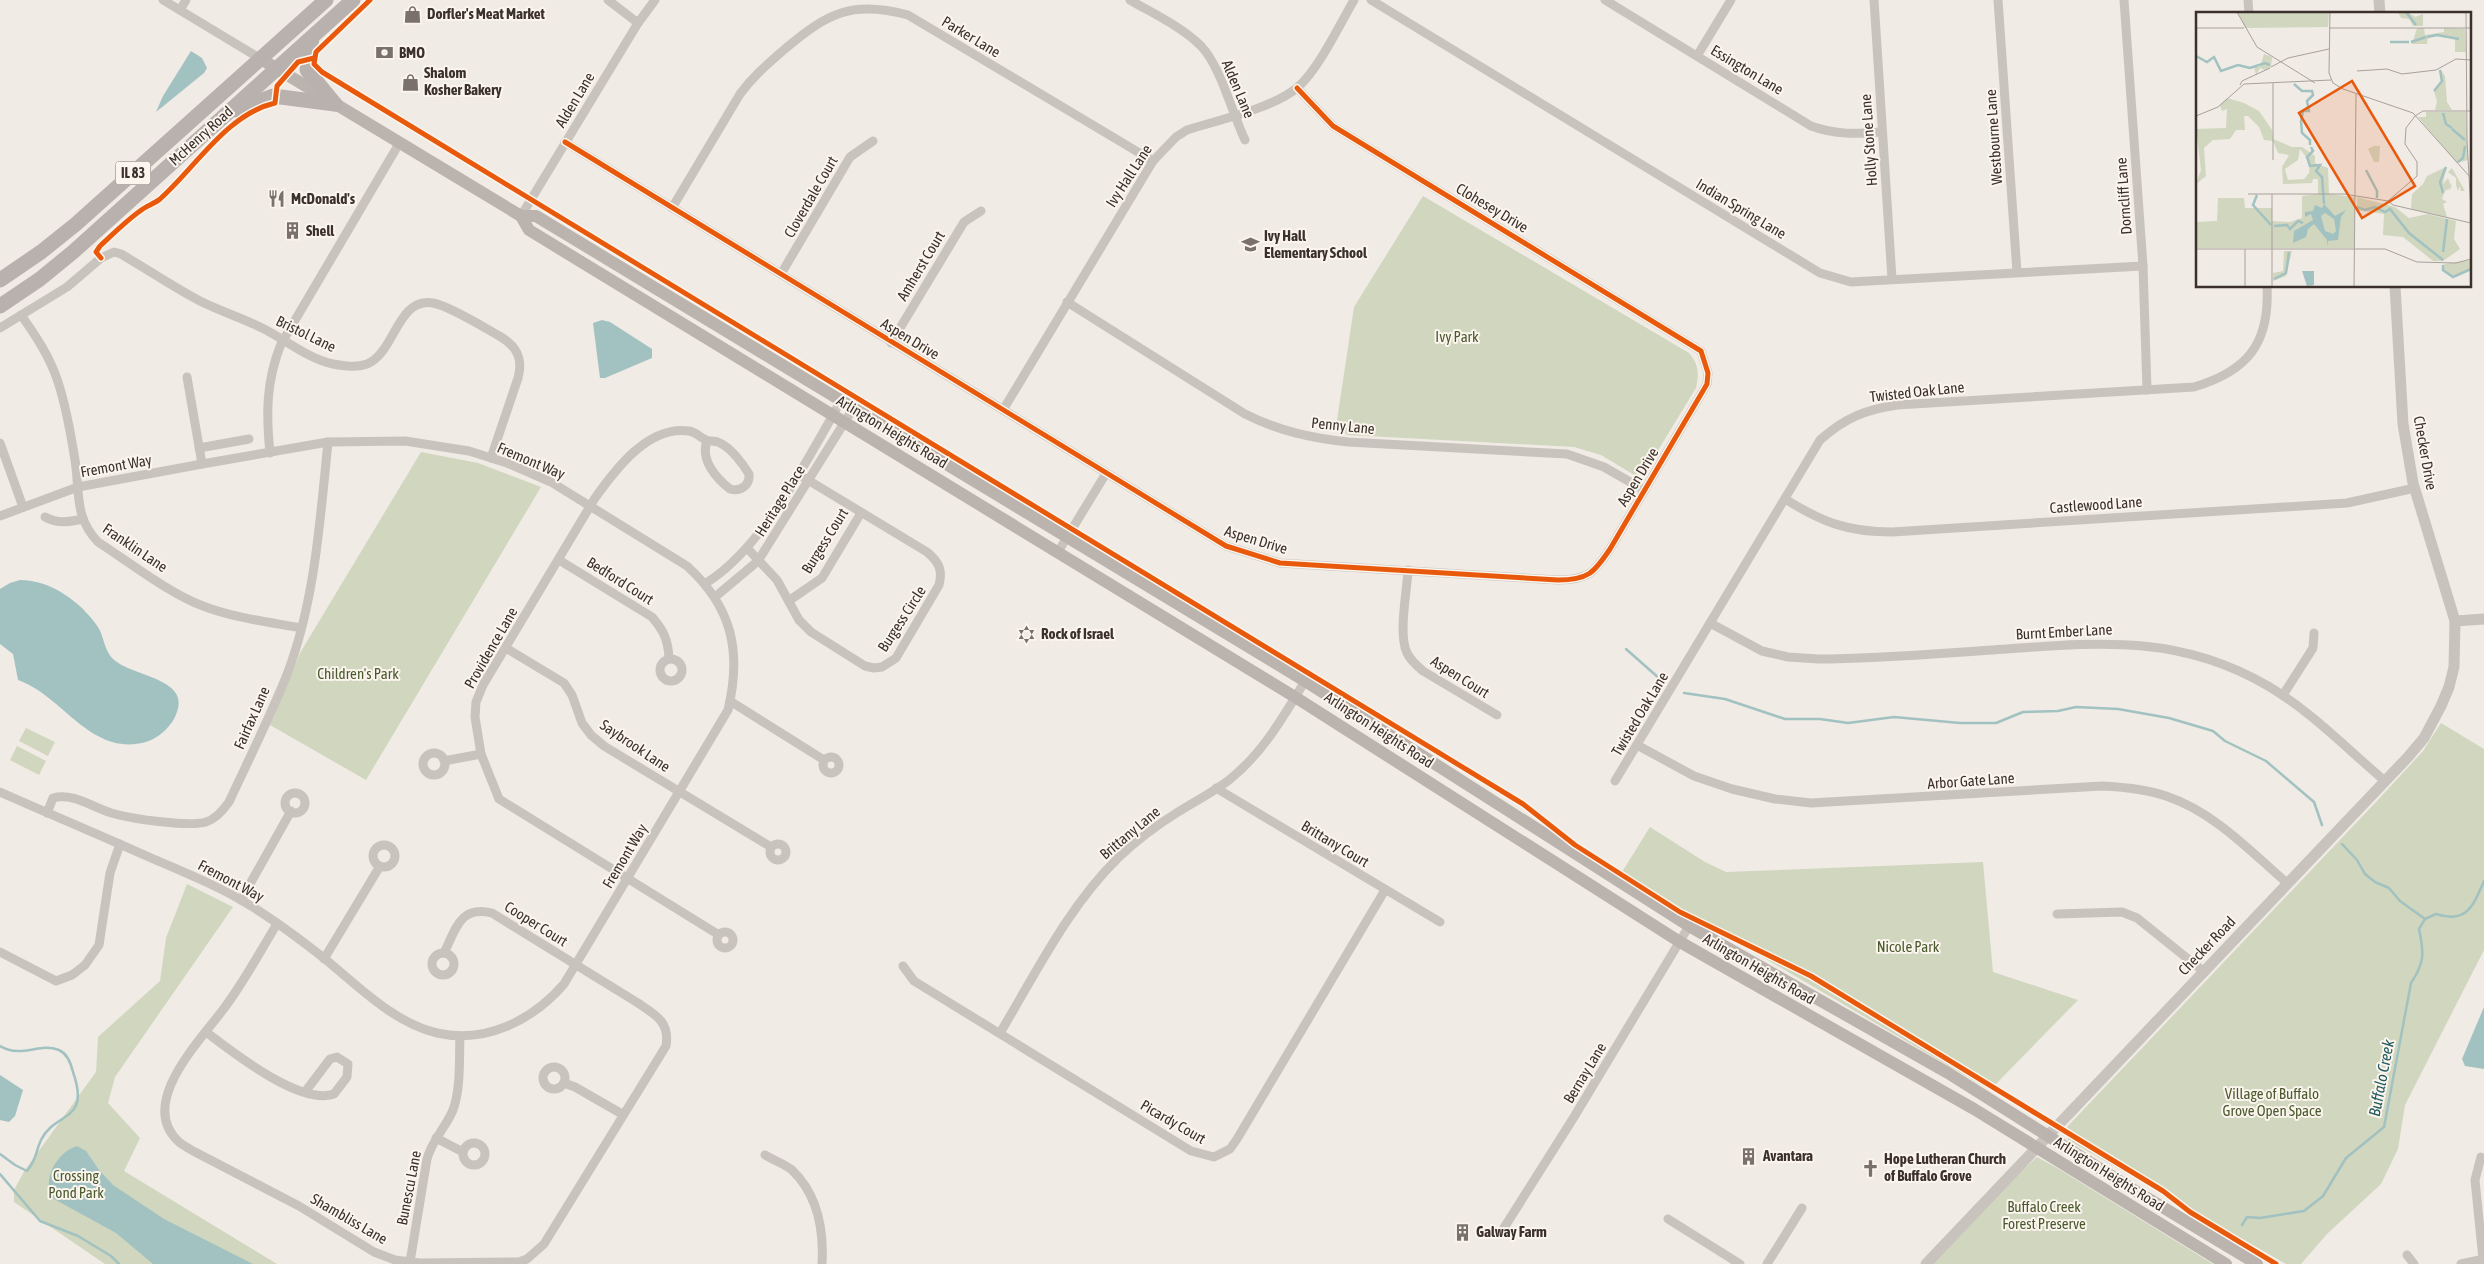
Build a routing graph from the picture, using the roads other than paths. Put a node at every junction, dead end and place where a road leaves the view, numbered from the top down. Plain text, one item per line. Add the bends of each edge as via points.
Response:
1 (164, 0) edge
2 (186, 0) edge
3 (326, 0) edge
4 (354, 0) edge
5 (608, 0) edge
6 (655, 0) edge
7 (1130, 0) edge
8 (1354, 0) edge
9 (1371, 0) edge
10 (1606, 0) edge
11 (1730, 0) edge
12 (1874, 0) edge
13 (1998, 0) edge
14 (2124, 0) edge
15 (180, 10) junction
16 (638, 23) junction
17 (312, 38) junction
18 (1697, 56) junction
19 (261, 59) junction
20 (277, 70) junction
21 (1297, 88) junction
22 (335, 104) junction
23 (224, 115) junction
24 (1233, 116) junction
25 (1882, 132) junction
26 (1245, 140) dead end
27 (400, 142) junction
28 (565, 142) junction
29 (873, 142) dead end
30 (1152, 161) junction
31 (672, 208) junction
32 (981, 211) dead end
33 (521, 216) junction
34 (2143, 266) junction
35 (2017, 272) junction
36 (781, 274) junction
37 (1892, 279) junction
38 (0, 280) edge
39 (2267, 288) edge
40 (2395, 288) edge
41 (1067, 302) junction
42 (0, 306) edge
43 (21, 315) junction
44 (0, 328) edge
45 (284, 339) junction
46 (1682, 339) joint
47 (892, 343) junction
48 (187, 376) dead end
49 (2147, 390) junction
50 (842, 400) junction
51 (854, 407) junction
52 (1003, 410) junction
53 (833, 415) junction
54 (845, 423) junction
55 (249, 439) dead end
56 (707, 441) junction
57 (328, 442) junction
58 (0, 443) edge
59 (199, 448) junction
60 (270, 453) junction
61 (491, 458) junction
62 (202, 464) junction
63 (798, 474) junction
64 (1105, 474) junction
65 (809, 481) junction
66 (78, 487) junction
67 (2415, 488) junction
68 (1644, 490) junction
69 (1785, 499) junction
70 (23, 506) junction
71 (591, 506) junction
72 (861, 513) junction
73 (0, 516) edge
74 (45, 517) dead end
75 (82, 519) junction
76 (1068, 537) junction
77 (747, 548) junction
78 (1058, 552) junction
79 (559, 560) junction
80 (758, 561) junction
81 (1408, 570) junction
82 (706, 583) junction
83 (1131, 596) junction
84 (715, 598) junction
85 (790, 600) junction
86 (1191, 612) junction
87 (2484, 619) edge
88 (2455, 621) junction
89 (1710, 623) junction
90 (301, 628) junction
91 (2314, 633) dead end
92 (506, 648) junction
93 (669, 658) dead end
94 (1305, 681) junction
95 (2283, 695) junction
96 (1295, 696) junction
97 (730, 701) junction
98 (1496, 715) dead end
99 (1637, 745) junction
100 (481, 754) junction
101 (824, 760) dead end
102 (444, 761) dead end
103 (1615, 781) dead end
104 (2385, 781) junction
105 (1216, 788) junction
106 (0, 792) edge
107 (679, 792) junction
108 (291, 811) dead end
109 (47, 813) junction
110 (120, 844) junction
111 (771, 847) dead end
112 (380, 866) dead end
113 (628, 879) junction
114 (2288, 883) junction
115 (1385, 890) junction
116 (241, 900) junction
117 (2057, 914) dead end
118 (1440, 922) dead end
119 (277, 924) junction
120 (1689, 926) junction
121 (719, 935) dead end
122 (1680, 942) junction
123 (0, 952) edge
124 (444, 953) dead end
125 (324, 959) junction
126 (576, 964) junction
127 (903, 966) dead end
128 (2203, 972) junction
129 (206, 1032) junction
130 (1000, 1033) junction
131 (460, 1036) junction
132 (564, 1084) dead end
133 (306, 1092) junction
134 (622, 1114) junction
135 (2048, 1134) junction
136 (436, 1138) junction
137 (2037, 1147) junction
138 (463, 1152) dead end
139 (765, 1155) dead end
140 (2481, 1157) dead end
141 (1802, 1208) dead end
142 (1668, 1219) dead end
143 (1502, 1231) dead end
144 (2407, 1255) dead end
145 (2484, 1259) edge
146 (410, 1262) junction
147 (822, 1264) edge
148 (1740, 1264) edge
149 (1767, 1264) edge
150 (1926, 1264) edge
151 (2226, 1264) edge
152 (2257, 1264) edge
153 (2414, 1264) edge
154 (2461, 1264) edge

1 - 15 street
2 - 15 street
3 - 19 main road, McHenry Road / IL 83
4 - 17 main road, McHenry Road / IL 83
5 - 16 street
6 - 16 street, Alden Lane
7 - 24 street, Alden Lane via 1190,36 1202,48 1214,65
8 - 21 street, Ivy Hall Lane via 1315,65
9 - 37 street, Indian Spring Lane via 1820,273 1851,282
10 - 18 street, Essington Lane
11 - 18 street
12 - 25 street, Holly Stone Lane
13 - 35 street, Westbourne Lane
14 - 34 street, Dorncliff Lane
15 - 19 street
16 - 28 street, Alden Lane
17 - 20 main road, McHenry Road / IL 83
17 - 22 main road via 307,70
18 - 25 street, Essington Lane via 1811,126 1846,135
19 - 20 main road, Arlington Heights Road
19 - 38 main road, McHenry Road / IL 83 via 76,224
20 - 22 main road, Arlington Heights Road
20 - 23 main road, McHenry Road / IL 83
21 - 24 street, Ivy Hall Lane via 1269,103
21 - 46 street, Clohesey Drive via 1333,126
22 - 23 main road via 273,96
22 - 27 main road, Arlington Heights Road
23 - 42 main road, McHenry Road / IL 83 via 73,252
24 - 26 street, Alden Lane
24 - 30 street, Ivy Hall Lane via 1176,136
25 - 37 street, Holly Stone Lane
27 - 33 main road, Arlington Heights Road
27 - 45 street
28 - 31 street, Aspen Drive
28 - 33 street, Alden Lane
29 - 36 street, Cloverdale Court via 850,157
30 - 31 street, Parker Lane via 908,15 885,8 857,8 816,23 752,77
30 - 41 street, Ivy Hall Lane
31 - 36 street, Aspen Drive
32 - 47 street, Amherst Court via 964,222
33 - 50 main road, Arlington Heights Road via 536,216
33 - 53 main road, Arlington Heights Road via 529,230
34 - 35 street, Indian Spring Lane
34 - 49 street, Dorncliff Lane
35 - 37 street, Indian Spring Lane
36 - 47 street, Aspen Drive
39 - 49 street, Twisted Oak Lane via 2265,327 2247,360 2232,372 2194,387
40 - 67 street, Checker Drive via 2403,424
41 - 52 street, Ivy Hall Lane
41 - 68 street, Penny Lane via 1245,414 1286,432 1348,442 1567,454 1604,467
43 - 44 street, Bristol Lane
43 - 45 street, Bristol Lane via 67,287 101,258 114,252 197,300
43 - 66 street, Franklin Lane via 43,347 59,383
45 - 60 street via 273,364 268,389 266,415
45 - 61 street, Bristol Lane via 330,363 368,364 382,350 409,311 428,303 442,306 501,337 517,352 520,367
46 - 68 street, Aspen Drive via 1701,351 1708,373 1707,384
47 - 52 street, Aspen Drive
48 - 59 street
49 - 69 street, Twisted Oak Lane via 1870,409 1850,418 1820,440
50 - 51 main road, Arlington Heights Road
50 - 53 street, Heritage Place
51 - 54 street, Heritage Place
51 - 76 main road, Arlington Heights Road
52 - 64 street, Aspen Drive
53 - 54 main road, Arlington Heights Road
53 - 63 street, Heritage Place
54 - 65 street, Heritage Place
54 - 78 main road, Arlington Heights Road
55 - 59 street
56 - 56 street, Providence Lane via 704,456 708,464 730,489 744,487 749,479 746,470 725,446
56 - 71 street, Providence Lane via 688,431 652,440 621,462
57 - 60 street, Fremont Way
57 - 61 street, Fremont Way via 405,441 445,446
57 - 90 street, Fairfax Lane via 318,544
58 - 70 street
59 - 62 street
60 - 62 street, Fremont Way
61 - 71 street, Fremont Way via 551,482
62 - 66 street, Fremont Way
63 - 65 street, Burgess Court
63 - 77 street, Heritage Place
64 - 76 street
64 - 81 street, Aspen Drive via 1226,546 1280,562
65 - 72 street, Burgess Court
65 - 80 street, Heritage Place
66 - 70 street, Fremont Way
66 - 75 street, Franklin Lane
67 - 69 street, Castlewood Lane via 2348,504 1892,532 1866,532 1832,525
67 - 88 street, Checker Drive
68 - 81 street, Aspen Drive via 1601,562 1586,577 1558,580
69 - 89 street, Twisted Oak Lane
70 - 73 street, Fremont Way
71 - 79 street, Providence Lane
71 - 82 street, Fremont Way via 687,566
72 - 85 street, Burgess Court via 822,578
72 - 85 street, Burgess Circle via 927,552 941,568 939,585 896,658 882,667 865,666 811,632 799,620
74 - 75 street via 65,523
75 - 90 street, Franklin Lane via 86,530 98,542 184,598 220,612
76 - 78 street
76 - 86 main road, Arlington Heights Road
77 - 80 street, Burgess Circle
77 - 82 street, Heritage Place via 722,574
78 - 83 main road, Arlington Heights Road
79 - 92 street, Providence Lane
79 - 93 street, Bedford Court via 652,617 668,641
80 - 84 street, Heritage Place
80 - 85 street, Burgess Circle via 778,580
81 - 98 street, Aspen Court via 1404,638 1413,662
82 - 84 street, Fremont Way
83 - 86 main road via 1136,593
83 - 96 main road, Arlington Heights Road
84 - 97 street, Fremont Way via 728,623 732,642 734,667
86 - 94 main road, Arlington Heights Road
87 - 88 street
88 - 104 street, Checker Road via 2454,667 2442,706 2424,738
89 - 95 street, Burnt Ember Lane via 1762,651 1818,659 2098,642 2159,646 2229,667
89 - 99 street, Twisted Oak Lane
90 - 109 street, Fairfax Lane via 286,676 229,802 208,822 189,824 115,814 64,795 53,798
91 - 95 street via 2313,648
92 - 100 street, Providence Lane via 476,702
92 - 107 street, Saybrook Lane via 564,683 591,735
94 - 96 street, Brittany Lane
94 - 120 main road, Arlington Heights Road
95 - 104 street, Burnt Ember Lane via 2317,720
96 - 105 street, Brittany Lane via 1250,762
96 - 122 main road, Arlington Heights Road
97 - 101 street
97 - 107 street, Fremont Way via 712,741
99 - 103 street, Twisted Oak Lane
99 - 114 street, Arbor Gate Lane via 1694,776 1775,799 1842,802 2102,786 2165,795 2219,824
100 - 102 street
100 - 113 street, Providence Lane via 499,799
104 - 114 street, Checker Road
105 - 115 street, Brittany Court
105 - 130 street, Brittany Lane via 1144,836 1119,857 1091,888 1070,916
106 - 109 street, Fremont Way
107 - 111 street, Saybrook Lane
107 - 113 street, Fremont Way
108 - 116 street
109 - 110 street, Fremont Way
110 - 116 street, Fremont Way
110 - 123 street via 110,873 99,945 85,965 56,981
112 - 125 street
113 - 121 street, Providence Lane
113 - 126 street, Fremont Way
114 - 128 street, Checker Road
115 - 118 street, Brittany Court
115 - 130 street, Picardy Court via 1237,1139 1230,1149 1214,1157 1191,1151
116 - 119 street, Fremont Way
117 - 128 street via 2122,912 2137,918
119 - 125 street, Fremont Way
119 - 129 street, Shambliss Lane
120 - 122 street, Bernay Lane
120 - 135 main road, Arlington Heights Road via 1940,1068
122 - 137 main road, Arlington Heights Road
122 - 143 street, Bernay Lane
124 - 126 street, Cooper Court via 462,919 479,910 492,913
125 - 131 street, Fremont Way via 371,998 410,1023 437,1033
126 - 131 street, Fremont Way via 564,984 534,1013 496,1030
126 - 134 street, Shambliss Lane via 660,1017 664,1024 666,1046
127 - 130 street, Picardy Court via 914,981
128 - 135 street, Checker Road
129 - 133 street via 266,1075
129 - 146 street, Shambliss Lane via 172,1082 166,1098 164,1114 179,1142 299,1206 374,1252
131 - 136 street, Bunescu Lane via 456,1100
132 - 134 street
133 - 133 street via 325,1096 334,1094 348,1074 348,1064 337,1057 330,1059
134 - 146 street, Shambliss Lane via 544,1244 527,1259 501,1263
135 - 137 street, Checker Road
135 - 152 main road, Arlington Heights Road
136 - 138 street
136 - 146 street, Bunescu Lane via 427,1159
137 - 150 street, Checker Road
137 - 151 main road, Arlington Heights Road
139 - 147 street via 791,1169 812,1197 822,1237
140 - 145 street via 2475,1180
141 - 149 street
142 - 148 street
144 - 153 street
145 - 154 street

